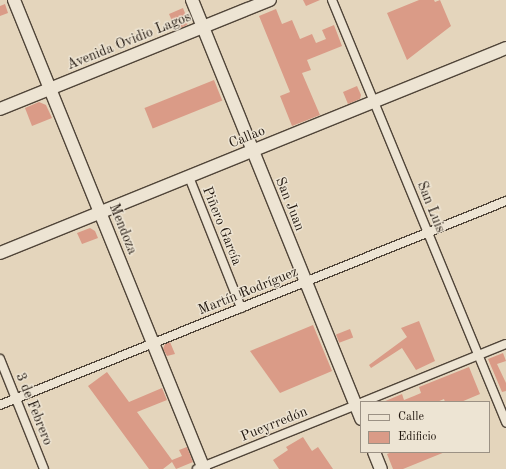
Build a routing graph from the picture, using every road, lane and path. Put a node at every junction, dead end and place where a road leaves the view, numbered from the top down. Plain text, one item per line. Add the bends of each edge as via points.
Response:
1 (14, 0) edge
2 (192, 0) edge
3 (270, 0) edge
4 (332, 0) edge
5 (203, 27) junction
6 (506, 48) edge
7 (50, 89) junction
8 (374, 102) junction
9 (0, 109) edge
10 (253, 151) junction
11 (189, 177) junction
12 (506, 201) edge
13 (100, 213) junction
14 (428, 232) junction
15 (0, 253) edge
16 (306, 282) junction
17 (241, 308) junction
18 (153, 343) junction
19 (506, 344) edge
20 (478, 355) junction
21 (0, 360) edge
22 (16, 398) junction
23 (365, 401) edge
24 (360, 403) edge
25 (0, 405) edge
26 (506, 423) edge
27 (374, 453) edge
28 (202, 468) edge
29 (44, 469) edge
30 (381, 469) edge

1 - 7 main road, Mendoza
2 - 5 main road, San Juan
3 - 5 main road, Avenida Ovidio Lagos
4 - 8 street, San Luis
5 - 7 main road, Avenida Ovidio Lagos
5 - 10 main road, San Juan
6 - 8 main road, Callao
7 - 9 main road, Avenida Ovidio Lagos
7 - 13 main road, Mendoza
8 - 10 main road, Callao
8 - 14 street, San Luis
10 - 11 main road, Callao
10 - 16 main road, San Juan
11 - 13 main road, Callao
11 - 17 street, Piñero García
12 - 14 street, Martín Rodríguez
13 - 15 main road, Callao
13 - 18 main road, Mendoza
14 - 16 street, Martín Rodríguez
14 - 20 street, San Luis
16 - 17 street, Martín Rodríguez
16 - 24 main road, San Juan
17 - 18 street, Martín Rodríguez
18 - 22 street, Martín Rodríguez
18 - 28 main road, Mendoza
19 - 20 street, Pueyrredón
20 - 23 street, Pueyrredón
20 - 26 street, San Luis
21 - 22 street, 3 de Febrero
22 - 25 street, Martín Rodríguez
22 - 29 street, 3 de Febrero
24 - 28 street, Pueyrredón
27 - 30 main road

